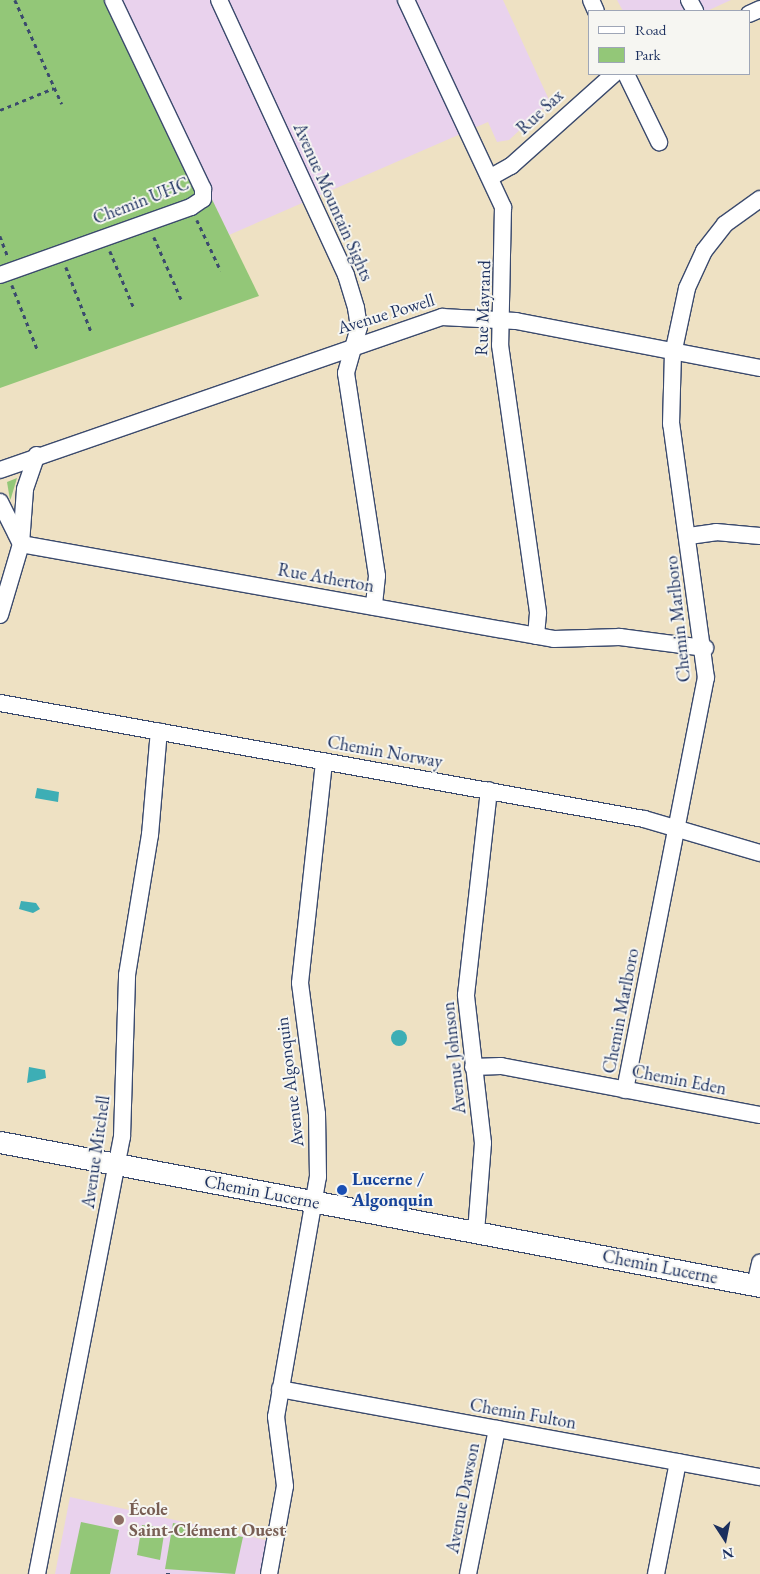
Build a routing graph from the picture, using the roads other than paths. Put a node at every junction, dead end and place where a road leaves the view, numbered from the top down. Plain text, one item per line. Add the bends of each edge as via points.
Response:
1 (113, 0) edge
2 (218, 0) edge
3 (406, 0) edge
4 (613, 75) edge
5 (626, 75) edge
6 (659, 142) dead end
7 (491, 177) junction
8 (760, 198) edge
9 (7, 273) edge
10 (501, 319) junction
11 (354, 344) junction
12 (673, 354) junction
13 (760, 368) edge
14 (37, 456) junction
15 (0, 470) edge
16 (0, 502) edge
17 (689, 536) junction
18 (760, 536) edge
19 (21, 544) junction
20 (374, 607) junction
21 (0, 614) edge
22 (536, 636) junction
23 (704, 648) junction
24 (0, 703) edge
25 (160, 731) junction
26 (324, 761) junction
27 (489, 790) junction
28 (677, 828) junction
29 (760, 853) edge
30 (473, 1067) junction
31 (625, 1090) junction
32 (760, 1115) edge
33 (0, 1142) edge
34 (118, 1164) junction
35 (314, 1202) junction
36 (476, 1232) junction
37 (760, 1263) edge
38 (758, 1286) edge
39 (280, 1389) junction
40 (497, 1429) junction
41 (678, 1462) junction
42 (760, 1477) edge
43 (37, 1574) edge
44 (269, 1574) edge
45 (468, 1574) edge
46 (656, 1574) edge

1 - 9 street, Chemin UHC via 203,189 203,198 191,207
2 - 11 street, Avenue Mountain Sights via 346,275 359,322
3 - 7 street, Rue Mayrand
4 - 7 street, Rue Sax via 511,166
5 - 6 street
7 - 10 street, Rue Mayrand via 505,220
8 - 12 street, Chemin Marlboro via 725,224 704,251 687,288
10 - 11 street, Avenue Powell via 464,315 433,318
10 - 12 street, Avenue Powell
10 - 22 street, Rue Mayrand via 502,369 538,613
11 - 14 street, Avenue Powell
11 - 20 street, Avenue Mountain Sights via 346,372 377,576
12 - 13 street, Avenue Powell
12 - 17 street, Chemin Marlboro via 672,424
14 - 15 street, Avenue Powell
14 - 19 street via 21,506
16 - 19 street
17 - 18 street via 716,532
17 - 23 street, Chemin Marlboro
19 - 20 street, Rue Atherton
19 - 21 street
20 - 22 street, Rue Atherton
22 - 23 street, Rue Atherton via 574,640 626,638
23 - 28 street, Chemin Marlboro via 705,692
24 - 25 street, Chemin Norway
25 - 26 street, Chemin Norway
25 - 34 street, Avenue Mitchell via 150,835 127,975 124,1105
26 - 27 street, Chemin Norway
26 - 35 street, Avenue Algonquin via 300,971 303,1031 318,1136
27 - 28 street, Chemin Norway
27 - 30 street, Avenue Johnson via 466,989
28 - 29 street, Chemin Norway
28 - 31 street, Chemin Marlboro
30 - 31 street, Chemin Eden via 501,1066
30 - 36 street, Avenue Johnson via 484,1166
31 - 32 street, Chemin Eden
33 - 34 main road, Chemin Lucerne
34 - 35 main road, Chemin Lucerne
34 - 43 street, Avenue Mitchell
35 - 36 main road, Chemin Lucerne
35 - 39 street, Avenue Algonquin
36 - 38 main road, Chemin Lucerne
37 - 38 street
39 - 40 street, Chemin Fulton
39 - 44 street, Avenue Algonquin via 276,1418 285,1486
40 - 41 street, Chemin Fulton
40 - 45 street, Avenue Dawson
41 - 42 street, Chemin Fulton
41 - 46 street

